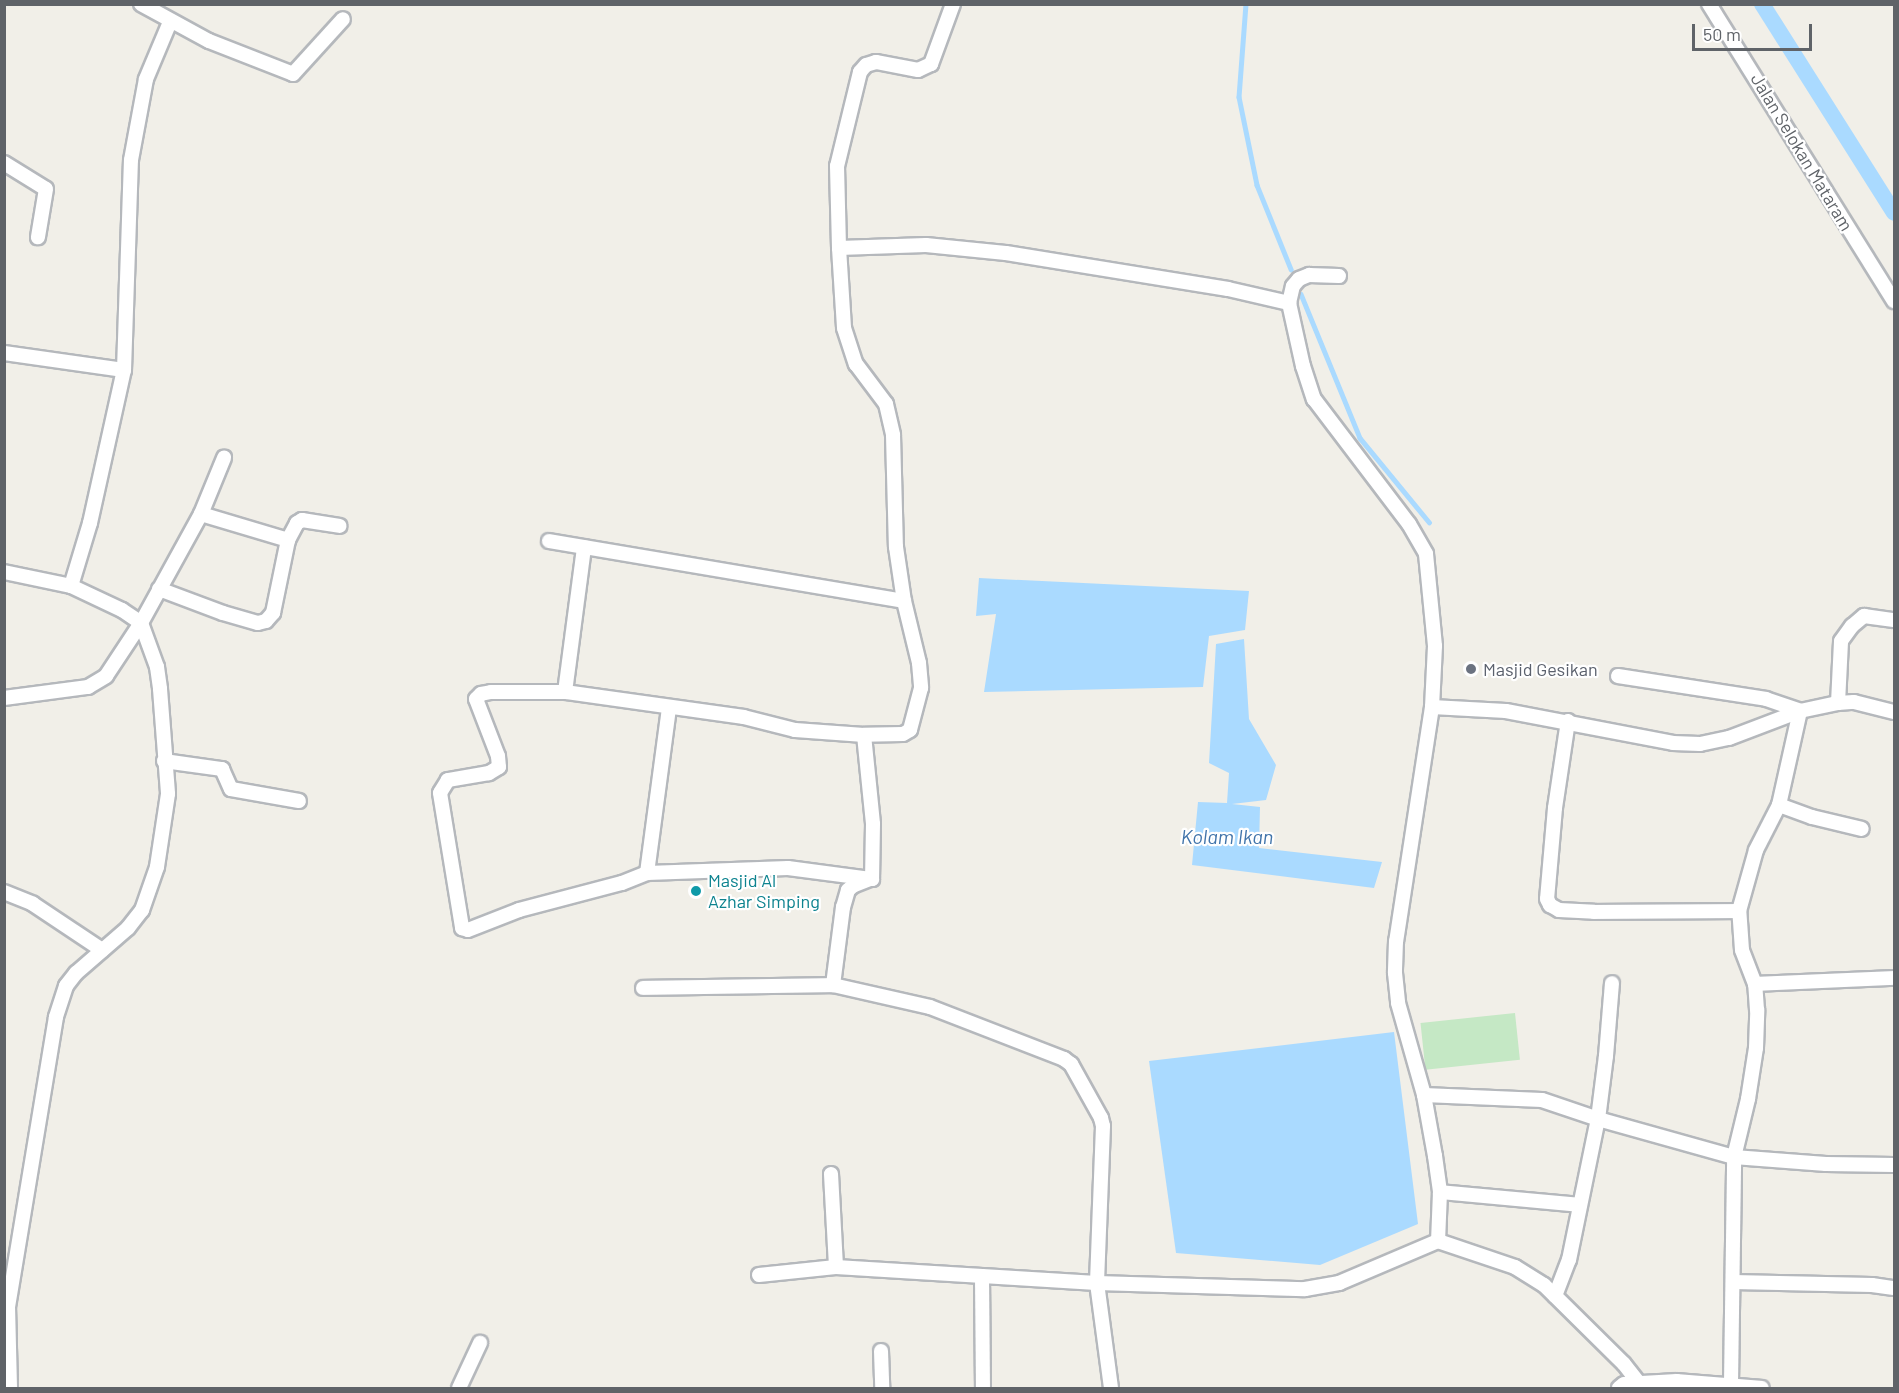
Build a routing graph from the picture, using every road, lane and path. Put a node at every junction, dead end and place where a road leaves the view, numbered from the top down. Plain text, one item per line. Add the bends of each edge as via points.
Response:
1 (141, 4) edge
2 (953, 4) edge
3 (1709, 4) edge
4 (343, 19) dead end
5 (170, 22) junction
6 (4, 163) edge
7 (38, 237) dead end
8 (839, 248) junction
9 (1339, 276) dead end
10 (1894, 301) edge
11 (1289, 303) junction
12 (4, 352) edge
13 (124, 370) junction
14 (224, 458) dead end
15 (201, 514) junction
16 (340, 526) dead end
17 (288, 540) junction
18 (549, 542) dead end
19 (584, 547) junction
20 (4, 572) edge
21 (71, 586) junction
22 (159, 588) junction
23 (904, 601) junction
24 (132, 617) junction
25 (1894, 620) edge
26 (1618, 676) dead end
27 (565, 692) junction
28 (4, 698) edge
29 (1838, 702) junction
30 (1432, 707) junction
31 (669, 708) junction
32 (1800, 711) junction
33 (1894, 712) edge
34 (1568, 721) junction
35 (864, 735) junction
36 (164, 761) junction
37 (299, 801) dead end
38 (1779, 805) junction
39 (1862, 829) dead end
40 (646, 873) junction
41 (872, 879) junction
42 (4, 892) edge
43 (1739, 911) junction
44 (102, 950) junction
45 (1894, 978) edge
46 (1612, 982) dead end
47 (1755, 984) junction
48 (833, 985) junction
49 (643, 988) dead end
50 (1424, 1095) junction
51 (1598, 1119) junction
52 (1734, 1157) junction
53 (1894, 1165) edge
54 (831, 1174) dead end
55 (1440, 1192) junction
56 (1579, 1205) junction
57 (1438, 1241) junction
58 (836, 1267) junction
59 (759, 1275) dead end
60 (982, 1276) junction
61 (1733, 1282) junction
62 (1096, 1283) junction
63 (1894, 1288) edge
64 (1555, 1296) junction
65 (480, 1343) dead end
66 (880, 1351) dead end
67 (1639, 1383) junction
68 (1731, 1384) junction
69 (10, 1389) edge
70 (459, 1389) edge
71 (882, 1389) edge
72 (983, 1389) edge
73 (1111, 1389) edge
74 (1619, 1389) edge
75 (1762, 1389) edge

1 - 5 street
2 - 8 street via 931,64 918,70 876,62 860,72 837,166
3 - 10 street, Jalan Selokan Mataram
4 - 5 street via 292,74
5 - 13 street via 146,79 131,160
6 - 7 street via 46,189
8 - 11 street via 926,245 1006,253 1228,289
8 - 23 street via 844,328 856,364 886,404 893,435 896,547
9 - 11 street via 1309,275 1299,279
11 - 30 street via 1314,399 1410,524 1426,554 1435,646
12 - 13 street
13 - 21 street via 90,523
14 - 15 street
15 - 17 street
15 - 22 street
16 - 17 street via 299,521
17 - 22 street via 273,613 266,621 258,623 223,614
18 - 19 street
19 - 23 street
19 - 27 street
20 - 21 street
21 - 24 street
22 - 24 street
23 - 35 street via 921,688 913,723 903,734
24 - 28 street via 106,676 96,684
24 - 36 street via 159,678
25 - 29 street via 1864,616 1841,642
26 - 32 street via 1766,699
27 - 31 street
27 - 40 street via 491,692 476,699 500,766 489,773 448,780 440,793 462,928 472,930 519,910
29 - 32 street
29 - 33 street
30 - 34 street via 1506,711
30 - 50 street via 1395,963 1398,1004
31 - 35 street via 744,717 795,730
31 - 40 street
32 - 34 street via 1729,738 1700,744 1673,743
32 - 38 street
34 - 43 street via 1546,899 1550,905 1559,910 1594,912
35 - 41 street via 873,824
36 - 37 street via 222,769 231,789
36 - 44 street via 167,807 158,867 142,910
38 - 39 street
38 - 43 street via 1756,850
40 - 41 street via 788,868
41 - 48 street via 848,890
42 - 44 street via 33,904
43 - 47 street via 1742,950
44 - 69 street via 66,987 52,1035 8,1306
45 - 47 street
46 - 51 street
47 - 52 street via 1756,1048
48 - 49 street
48 - 62 street via 930,1007 1071,1064 1103,1126
50 - 51 street via 1542,1100
50 - 55 street
51 - 52 street
51 - 56 street
52 - 53 street
52 - 61 street
54 - 58 street
55 - 56 street
55 - 57 street
56 - 64 street via 1569,1260
57 - 62 street via 1322,1288 1266,1290
57 - 64 street via 1515,1267
58 - 59 street
58 - 60 street
60 - 62 street
60 - 72 street
61 - 63 street
61 - 68 street
62 - 73 street
64 - 67 street
65 - 70 street
66 - 71 street
67 - 68 street
67 - 74 street via 1624,1384
68 - 75 street

